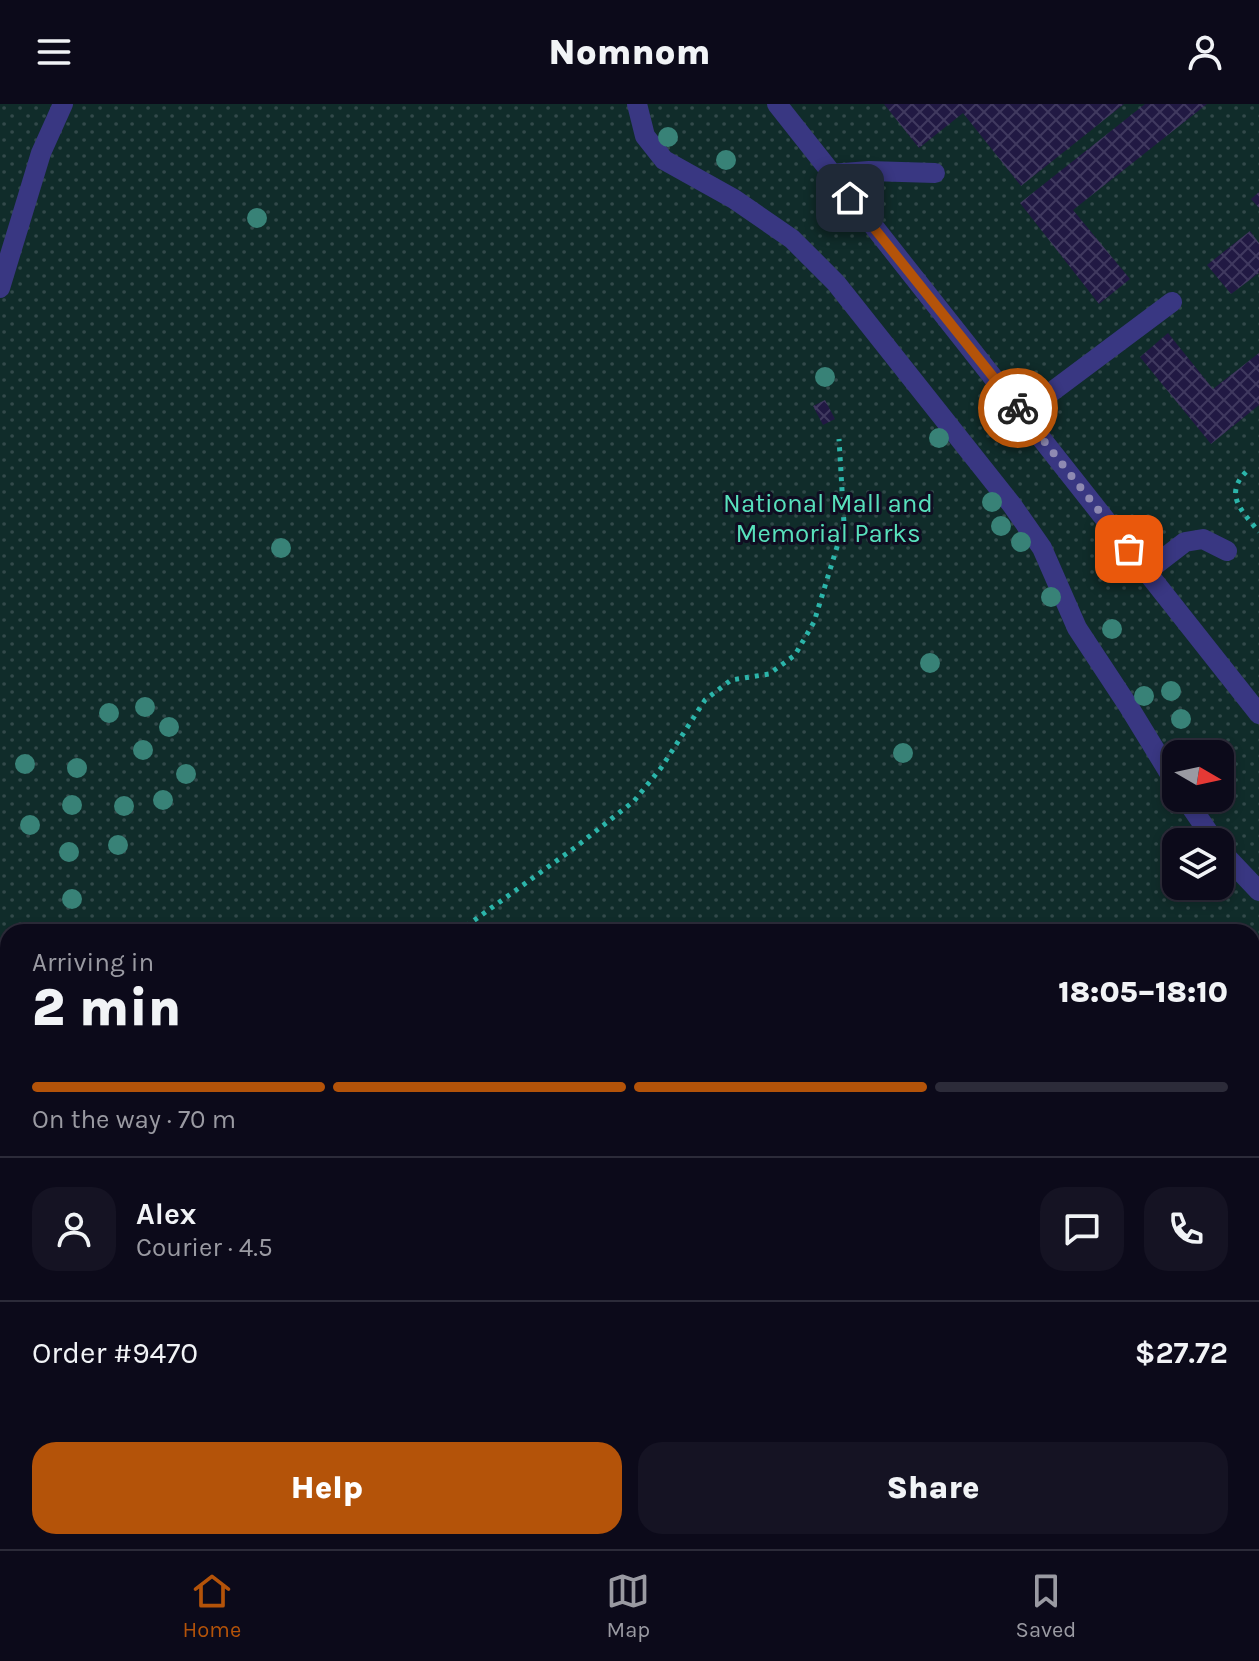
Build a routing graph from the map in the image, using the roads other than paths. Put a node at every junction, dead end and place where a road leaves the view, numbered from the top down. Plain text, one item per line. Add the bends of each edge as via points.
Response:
1 (63, 104) edge
2 (637, 104) edge
3 (777, 104) edge
4 (935, 173) dead end
5 (831, 174) junction
6 (0, 288) edge
7 (1172, 302) dead end
8 (1022, 414) junction
9 (1227, 551) dead end
10 (1146, 572) junction
11 (1259, 714) edge
12 (1162, 761) edge
13 (1234, 865) edge
14 (1259, 891) edge

1 - 6 street via 41,153
2 - 12 street via 645,136 664,160 792,239 836,283 1042,548 1077,628
3 - 5 street
4 - 5 street
5 - 8 street
7 - 8 street
8 - 10 street
9 - 10 street via 1203,539 1185,542
10 - 11 street
13 - 14 street

